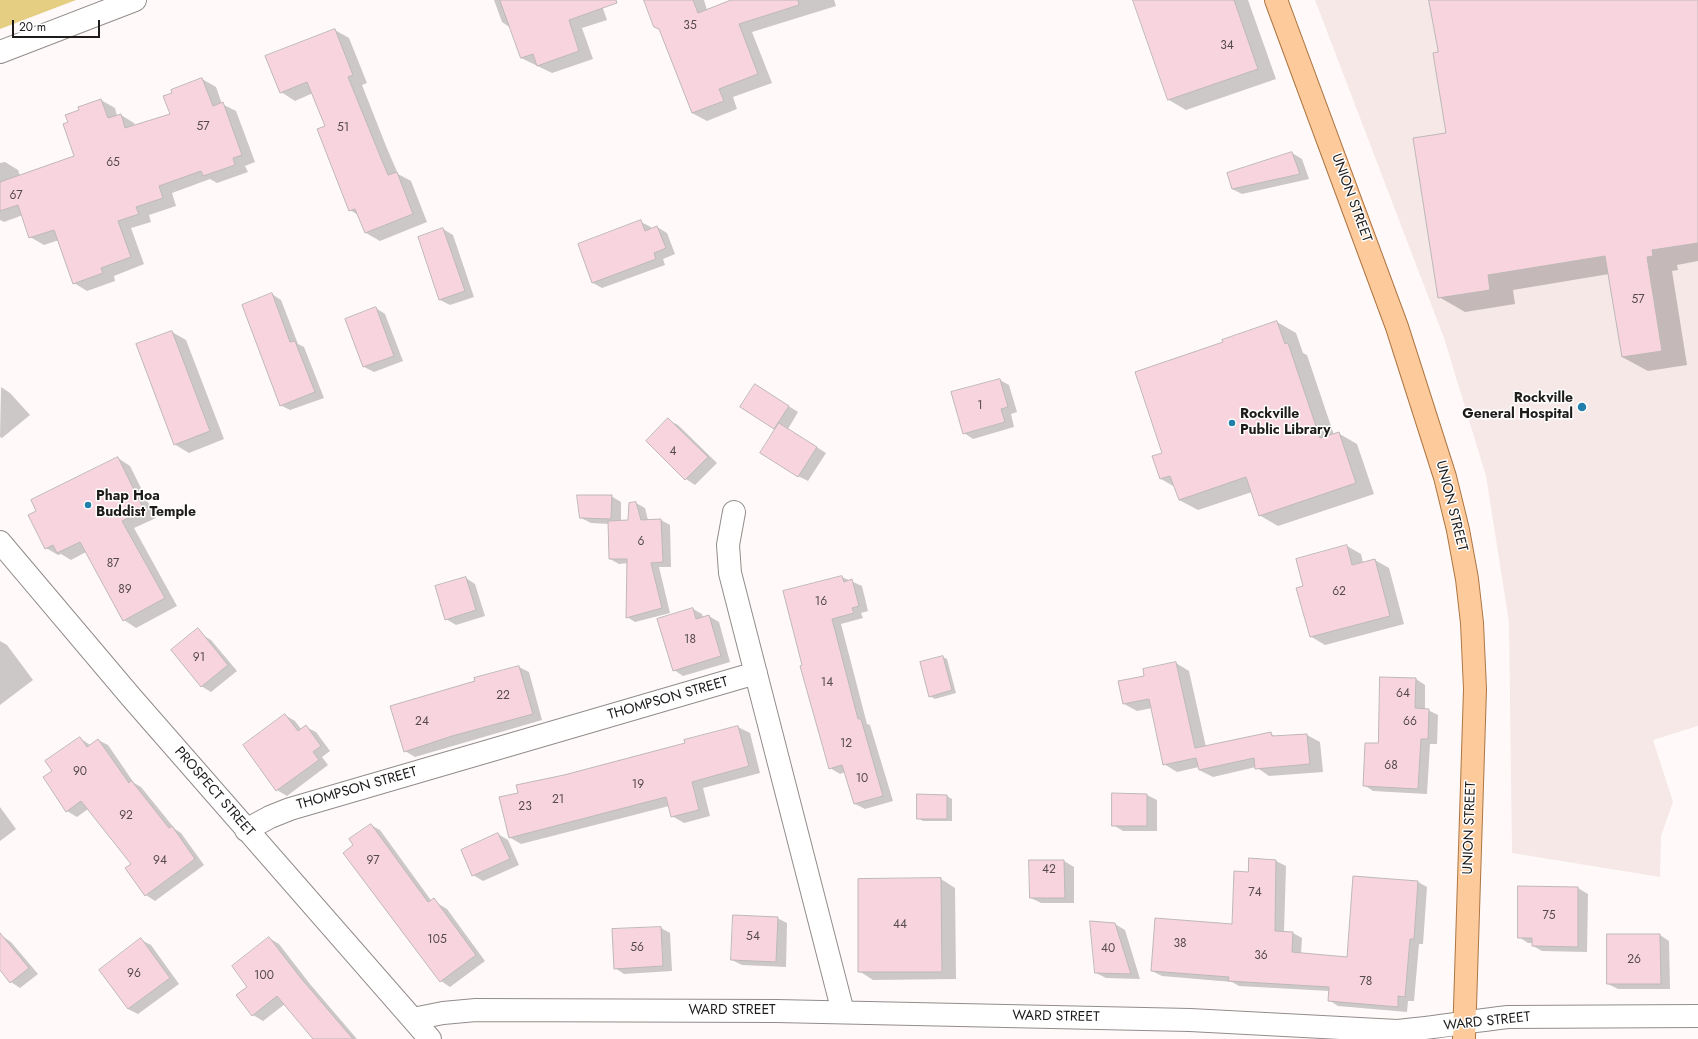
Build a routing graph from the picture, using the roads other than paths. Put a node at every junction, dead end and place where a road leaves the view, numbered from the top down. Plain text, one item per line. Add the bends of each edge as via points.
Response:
1 (135, 0) edge
2 (1276, 0) edge
3 (0, 52) edge
4 (734, 512) dead end
5 (0, 542) edge
6 (756, 673) junction
7 (246, 830) junction
8 (843, 1012) junction
9 (1698, 1016) edge
10 (413, 1019) junction
11 (1464, 1031) edge
12 (430, 1039) edge

1 - 3 street
2 - 11 main road, UNION STREET via 1397,327 1445,477 1467,579 1472,623 1474,689
4 - 6 street via 730,529 729,560
5 - 7 street, PROSPECT STREET
6 - 7 street, THOMPSON STREET via 290,809
6 - 8 street
7 - 10 street, PROSPECT STREET
8 - 10 street, WARD STREET via 506,1009 454,1012
8 - 11 street, WARD STREET via 1190,1020 1376,1031
9 - 11 street, WARD STREET via 1524,1017
10 - 12 street, PROSPECT STREET

